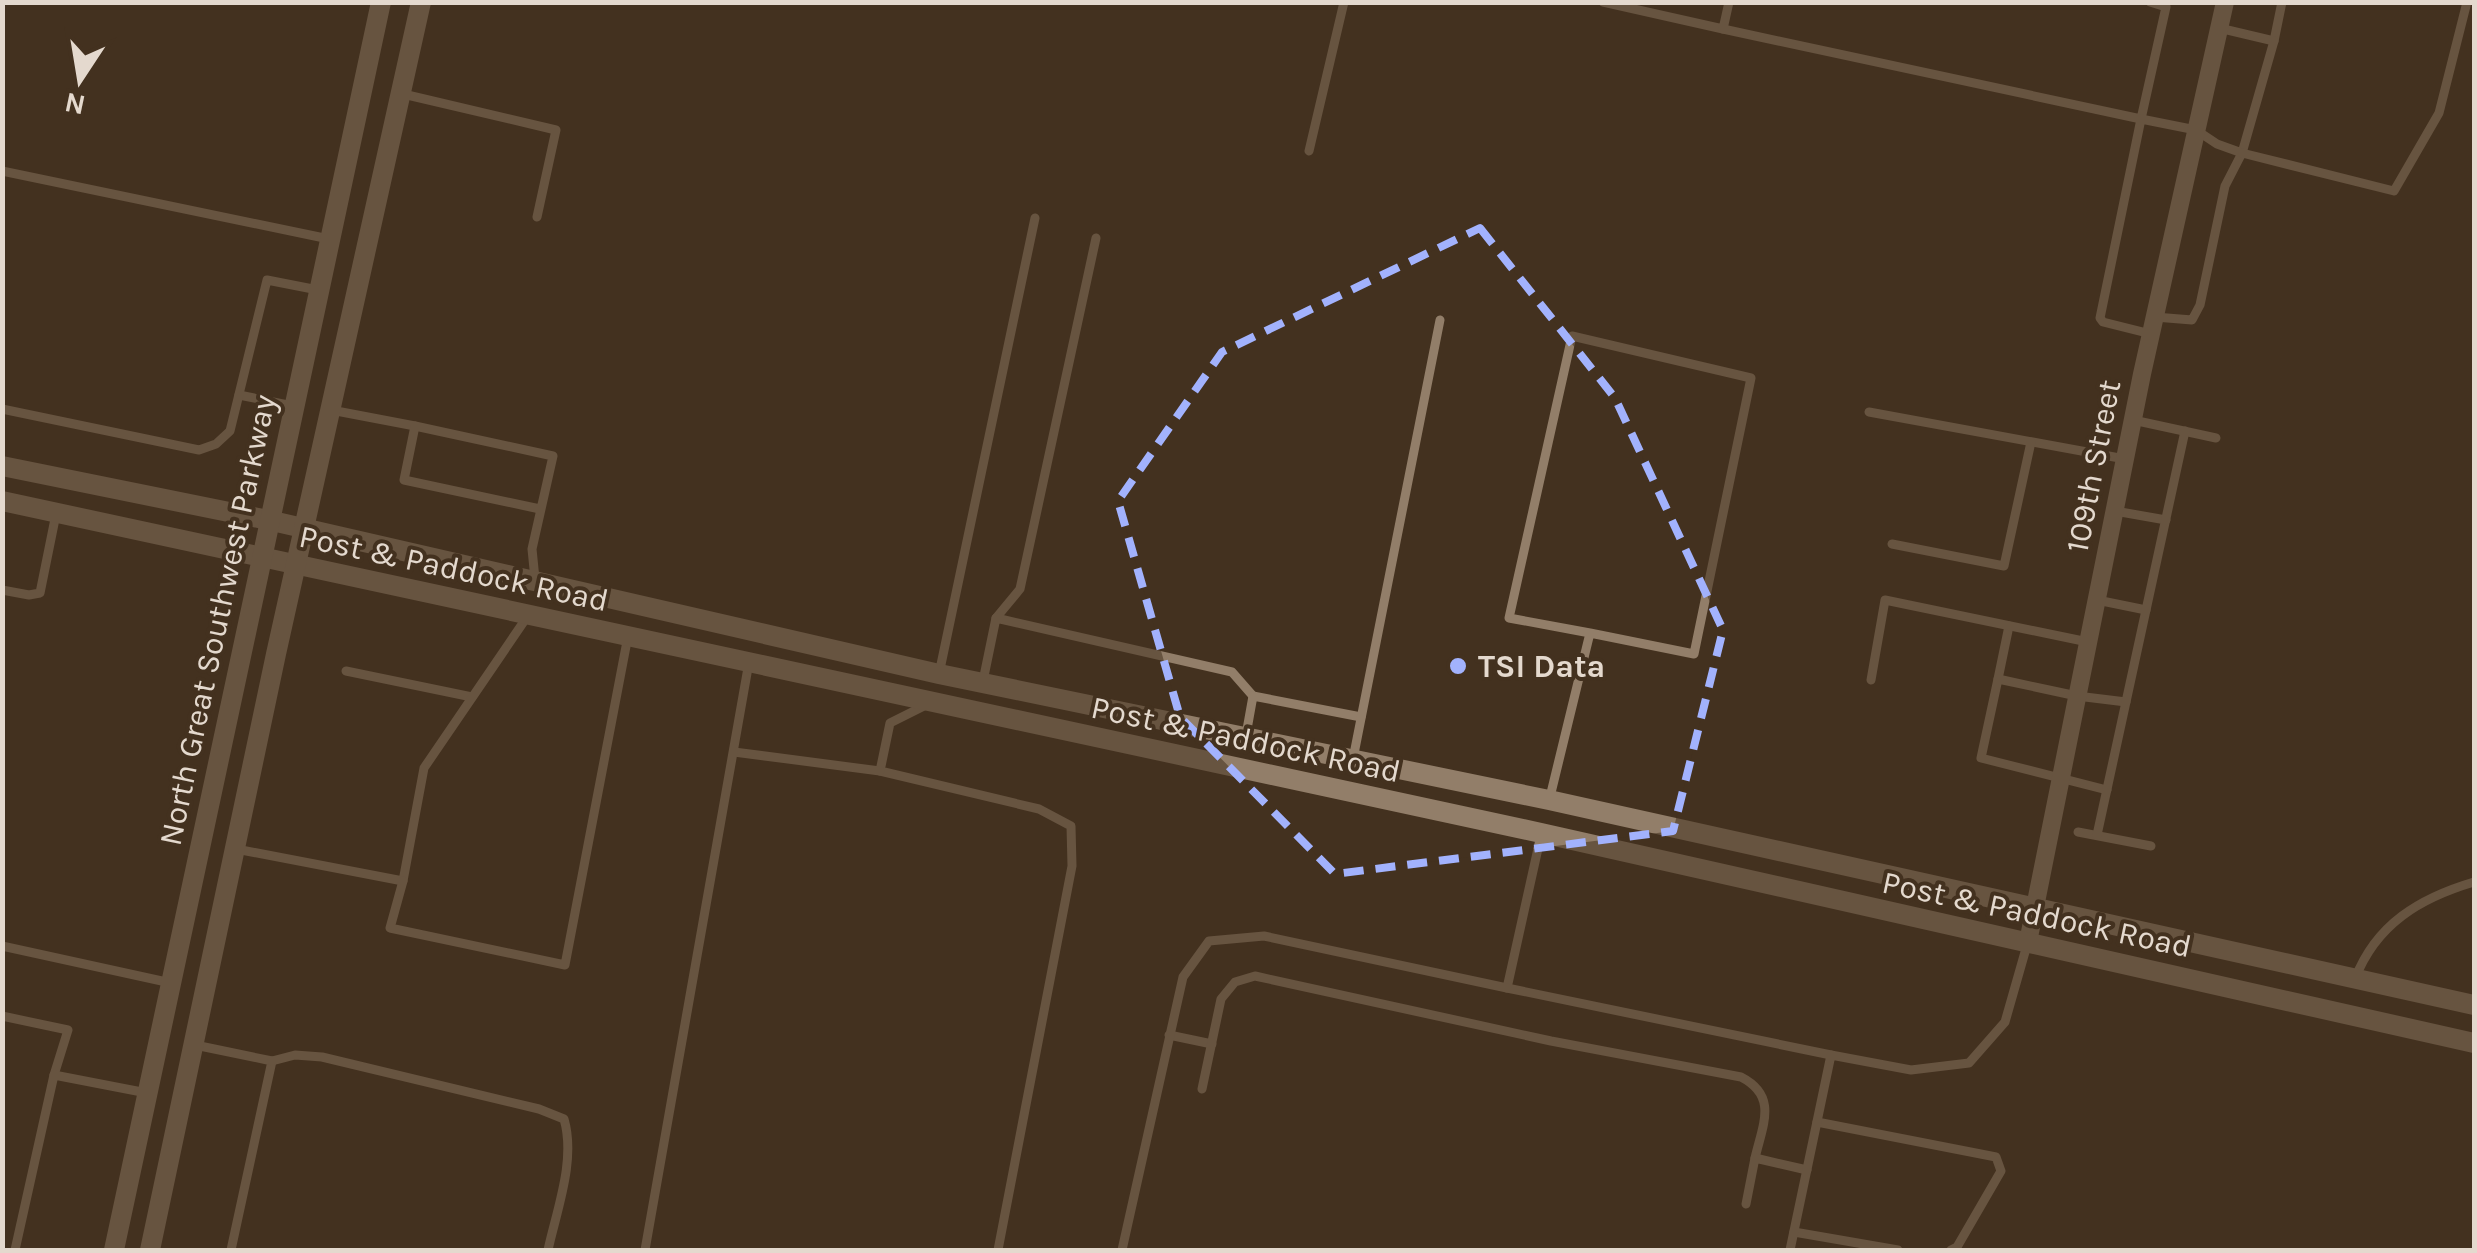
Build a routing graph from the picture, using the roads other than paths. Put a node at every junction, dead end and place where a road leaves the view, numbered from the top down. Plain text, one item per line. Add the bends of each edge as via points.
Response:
1 (381, 2) edge
2 (420, 2) edge
3 (1344, 2) edge
4 (1602, 2) edge
5 (1728, 2) edge
6 (2150, 2) edge
7 (2224, 2) edge
8 (2282, 2) edge
9 (2466, 2) edge
10 (2219, 28) junction
11 (1724, 29) junction
12 (2274, 41) junction
13 (362, 86) junction
14 (400, 94) junction
15 (2141, 119) junction
16 (2196, 130) junction
17 (1309, 151) dead end
18 (2242, 153) junction
19 (2, 171) edge
20 (537, 217) dead end
21 (1034, 218) dead end
22 (1096, 238) dead end
23 (329, 239) junction
24 (318, 290) junction
25 (1440, 320) dead end
26 (2153, 326) junction
27 (239, 394) junction
28 (293, 406) junction
29 (2, 409) edge
30 (331, 410) junction
31 (1869, 412) dead end
32 (2133, 420) junction
33 (415, 426) junction
34 (2185, 432) junction
35 (2216, 438) dead end
36 (2032, 442) junction
37 (2125, 459) junction
38 (2, 466) edge
39 (2, 500) edge
40 (540, 509) junction
41 (2115, 511) junction
42 (57, 512) junction
43 (268, 520) junction
44 (2166, 520) junction
45 (305, 529) junction
46 (1892, 544) dead end
47 (260, 557) junction
48 (297, 564) junction
49 (535, 582) junction
50 (2, 590) edge
51 (2096, 600) junction
52 (2146, 610) junction
53 (528, 615) junction
54 (996, 618) junction
55 (2009, 626) junction
56 (1590, 633) junction
57 (628, 636) junction
58 (2088, 642) junction
59 (749, 662) junction
60 (346, 672) dead end
61 (939, 674) junction
62 (1871, 680) dead end
63 (1998, 680) junction
64 (982, 683) junction
65 (1253, 696) junction
66 (2077, 696) junction
67 (472, 697) junction
68 (933, 702) junction
69 (2126, 702) junction
70 (1361, 718) junction
71 (1245, 737) junction
72 (734, 752) junction
73 (1352, 760) junction
74 (880, 771) junction
75 (2061, 776) junction
76 (2107, 790) junction
77 (1549, 800) junction
78 (2078, 832) dead end
79 (1542, 834) junction
80 (2098, 836) junction
81 (2151, 846) dead end
82 (236, 850) junction
83 (403, 881) junction
84 (2474, 882) edge
85 (2034, 908) junction
86 (2028, 942) junction
87 (2, 946) edge
88 (2355, 978) junction
89 (171, 982) junction
90 (1508, 988) junction
91 (2474, 1004) edge
92 (2, 1016) edge
93 (1169, 1035) junction
94 (159, 1037) junction
95 (1212, 1044) junction
96 (2474, 1044) edge
97 (194, 1045) junction
98 (1831, 1055) junction
99 (272, 1061) junction
100 (54, 1075) junction
101 (1202, 1089) dead end
102 (146, 1093) junction
103 (1817, 1122) junction
104 (1756, 1158) junction
105 (1807, 1170) junction
106 (1746, 1204) dead end
107 (1794, 1232) junction
108 (15, 1250) edge
109 (114, 1250) edge
110 (150, 1250) edge
111 (231, 1250) edge
112 (548, 1250) edge
113 (645, 1250) edge
114 (998, 1250) edge
115 (1122, 1250) edge
116 (1790, 1250) edge
117 (1898, 1250) edge
118 (1951, 1250) edge

1 - 13 street, North Great Southwest Parkway
2 - 14 street, North Great Southwest Parkway
3 - 17 lane
4 - 11 lane
5 - 11 lane
6 - 15 lane via 2166,7
7 - 10 street, 109th Street
8 - 12 lane
9 - 18 lane via 2439,113 2394,191
10 - 12 lane
10 - 16 street, 109th Street
11 - 15 lane
12 - 18 lane
13 - 14 street
13 - 23 street, North Great Southwest Parkway
14 - 20 lane via 556,130
14 - 30 street, North Great Southwest Parkway
15 - 16 lane
15 - 26 lane via 2100,318
16 - 18 lane
16 - 26 street, 109th Street
18 - 26 lane via 2224,186 2200,305 2192,320
19 - 23 lane
21 - 61 lane
22 - 54 lane via 1020,589
23 - 24 street, North Great Southwest Parkway
24 - 27 lane via 266,280
24 - 28 street, North Great Southwest Parkway
25 - 70 lane
26 - 32 street, 109th Street
27 - 28 lane
27 - 29 lane via 230,431 199,450
28 - 43 street, North Great Southwest Parkway
30 - 33 lane
30 - 45 street, North Great Southwest Parkway
31 - 36 lane
32 - 34 lane
32 - 37 street, 109th Street
33 - 40 lane via 404,480
33 - 40 lane via 553,456
34 - 35 lane
34 - 44 lane
36 - 37 lane
36 - 46 lane via 2004,566
37 - 41 street, 109th Street
38 - 43 street, Post & Paddock Road
39 - 42 street, Post & Paddock Road
40 - 49 lane via 532,550
41 - 44 lane
41 - 51 street, 109th Street
42 - 47 street, Post & Paddock Road
42 - 50 lane via 40,593
43 - 45 street, Post & Paddock Road
43 - 47 street, North Great Southwest Parkway
44 - 52 lane
45 - 48 street, North Great Southwest Parkway
45 - 49 street, Post & Paddock Road
47 - 48 street, Post & Paddock Road
47 - 89 street, North Great Southwest Parkway
48 - 53 street, Post & Paddock Road
48 - 82 street, North Great Southwest Parkway
49 - 53 street
49 - 61 street, Post & Paddock Road
51 - 52 lane
51 - 58 street, 109th Street
52 - 69 lane
53 - 57 street, Post & Paddock Road
53 - 67 lane
54 - 64 lane
54 - 65 lane via 1232,672
55 - 58 lane
55 - 62 lane via 1885,600
55 - 63 lane
56 - 56 lane via 1510,618 1572,336 1751,378 1694,654
56 - 77 lane
57 - 59 street, Post & Paddock Road
57 - 83 lane via 565,965 390,928
58 - 66 street, 109th Street
59 - 68 street, Post & Paddock Road
59 - 72 lane
60 - 67 lane
61 - 64 street, Post & Paddock Road
61 - 68 street
63 - 66 lane
63 - 75 lane via 1981,758
64 - 71 street, Post & Paddock Road
65 - 70 lane
65 - 71 lane
66 - 69 lane
66 - 75 street, 109th Street
67 - 83 lane via 424,768
68 - 74 lane via 890,723
68 - 79 street, Post & Paddock Road
69 - 76 lane
70 - 73 lane
71 - 73 street, Post & Paddock Road
72 - 74 lane
72 - 113 lane
73 - 77 street, Post & Paddock Road
74 - 114 lane via 1039,808 1071,826 1072,866
75 - 76 lane
75 - 85 street, 109th Street
76 - 80 lane
77 - 79 street
77 - 85 street, Post & Paddock Road
78 - 80 lane
79 - 86 street, Post & Paddock Road
79 - 90 lane
80 - 81 lane
82 - 83 lane
82 - 97 street, North Great Southwest Parkway
84 - 88 lane via 2446,890 2385,926
85 - 86 street, 109th Street
85 - 88 street, Post & Paddock Road
86 - 96 street, Post & Paddock Road
86 - 98 lane via 2005,1022 1968,1064 1911,1070
87 - 89 lane
88 - 91 street, Post & Paddock Road
89 - 94 street, North Great Southwest Parkway
90 - 93 lane via 1264,936 1209,941 1183,977
90 - 98 lane
92 - 100 lane via 68,1030
93 - 95 lane
93 - 115 lane
94 - 97 street
94 - 102 street, North Great Southwest Parkway
95 - 101 lane
95 - 104 lane via 1221,998 1235,982 1255,976 1741,1077 1764,1095
97 - 99 lane
97 - 110 street, North Great Southwest Parkway
98 - 103 lane
99 - 111 lane
99 - 112 lane via 322,1057 564,1118 567,1162
100 - 102 lane
100 - 108 lane
102 - 109 street, North Great Southwest Parkway
103 - 105 lane
103 - 118 lane via 1996,1157 2001,1171
104 - 105 lane
104 - 106 lane
105 - 107 lane
107 - 116 lane
107 - 117 lane

